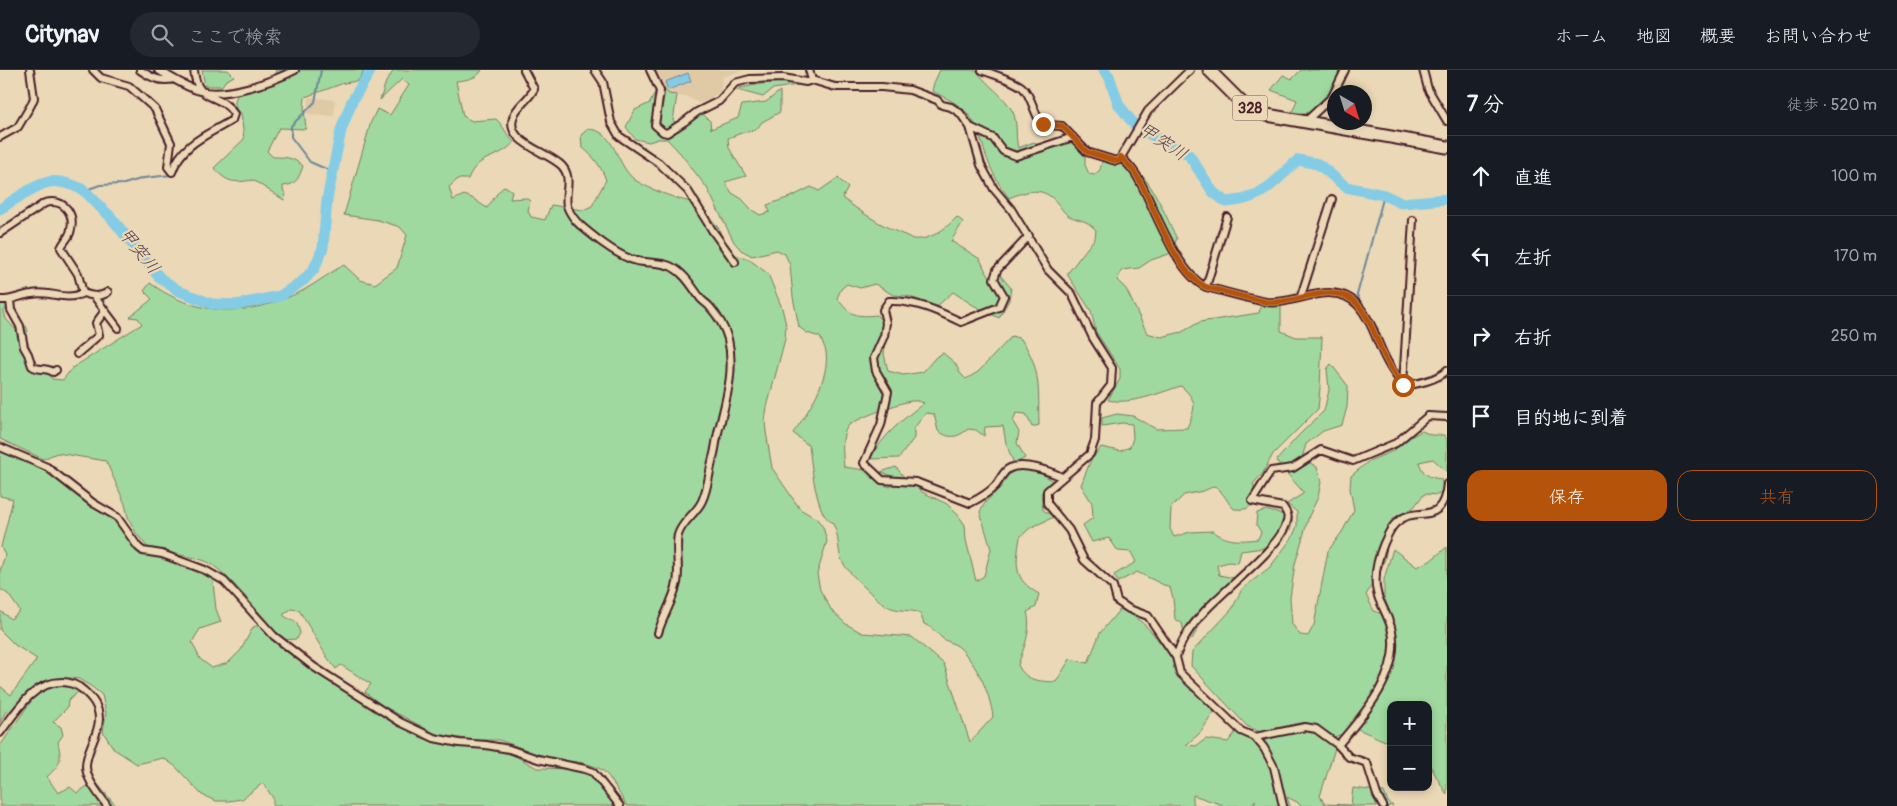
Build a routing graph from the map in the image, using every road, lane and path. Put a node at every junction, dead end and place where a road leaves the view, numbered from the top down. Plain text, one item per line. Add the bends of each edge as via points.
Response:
1 (30, 70) edge
2 (93, 70) edge
3 (140, 70) edge
4 (158, 70) edge
5 (194, 70) edge
6 (295, 70) edge
7 (524, 70) edge
8 (595, 70) edge
9 (650, 70) edge
10 (809, 70) edge
11 (982, 70) edge
12 (1190, 70) edge
13 (1208, 70) edge
14 (1345, 70) edge
15 (1423, 70) edge
16 (174, 79) junction
17 (812, 80) junction
18 (201, 91) junction
19 (1447, 121) edge
20 (1305, 122) junction
21 (970, 127) junction
22 (0, 137) edge
23 (1073, 137) junction
24 (1447, 146) edge
25 (1121, 157) junction
26 (1332, 199) dead end
27 (1227, 217) dead end
28 (1413, 220) dead end
29 (0, 233) edge
30 (1029, 236) junction
31 (735, 262) dead end
32 (1206, 287) junction
33 (108, 292) dead end
34 (83, 293) junction
35 (94, 296) junction
36 (1301, 296) junction
37 (0, 300) edge
38 (10, 300) junction
39 (104, 312) junction
40 (118, 328) dead end
41 (77, 354) dead end
42 (56, 370) dead end
43 (1447, 370) edge
44 (1403, 385) junction
45 (1447, 417) edge
46 (0, 447) edge
47 (1062, 477) junction
48 (1447, 484) edge
49 (658, 633) dead end
50 (1176, 657) junction
51 (0, 733) edge
52 (1255, 737) junction
53 (1338, 745) junction
54 (108, 806) edge
55 (620, 806) edge
56 (1283, 806) edge
57 (1383, 806) edge

1 - 22 street via 32,105 18,127
2 - 18 street via 101,78 129,86 155,109 171,143 168,167 172,172 190,145 232,120 234,114 230,108
3 - 16 street via 163,82
4 - 16 street
5 - 18 street via 195,81
6 - 18 street via 244,88
7 - 49 street via 534,89 516,111 513,127 525,144 549,155 562,166 567,174 567,206 578,224 628,258 668,265 678,271 717,316 728,338 730,385 710,482 697,511 683,523 678,535 677,584
8 - 31 street via 603,82 611,122 619,136 659,162 688,191
9 - 17 street via 660,91 655,125 667,133 697,112 719,102 735,83 770,78
10 - 17 street
11 - 23 street via 1020,86 1033,101 1042,123 1062,126
12 - 25 street via 1148,111
13 - 20 highway, 328 via 1245,106
14 - 20 street via 1332,97
15 - 19 street via 1428,89
16 - 18 street
17 - 21 street via 835,87 910,90 951,107
20 - 24 highway, 328
21 - 23 street via 993,138 1003,151 1016,156
21 - 30 street via 981,165 994,189
23 - 25 street via 1093,155 1116,161
25 - 32 street via 1138,177 1185,268
26 - 36 street
27 - 32 street
28 - 44 street
29 - 34 street via 45,203 62,203 71,221 70,232 62,248 78,274
30 - 47 street via 1048,270 1072,294 1112,368 1111,384 1097,403 1094,445 1090,454
30 - 47 street via 997,270 994,279 1004,296 999,307 961,322 940,311 904,300 889,301 883,310 884,336 874,358 876,371 888,392 881,425 864,463 882,480 916,482 970,503 995,486 1008,469 1042,468
32 - 36 street via 1266,302 1279,303
33 - 35 street
34 - 35 street
34 - 38 street via 67,298 33,293
35 - 39 street
36 - 44 street via 1336,294 1357,304 1368,318 1388,364
37 - 38 street
38 - 42 street via 32,366
39 - 40 street
39 - 41 street via 96,323 99,336
43 - 44 street via 1443,376
45 - 50 street via 1428,416 1396,443 1353,461 1321,450 1293,468 1271,471 1252,501 1283,507 1288,520 1285,528 1265,554 1203,612 1180,642
46 - 55 street via 47,467 93,503 117,517 143,551 162,554 224,581 274,636 300,657 400,722 434,738 509,749 593,772
47 - 50 street via 1047,491 1047,503 1069,530 1084,560 1112,586 1117,600 1148,616
48 - 53 street via 1441,507 1430,514 1413,515 1396,523 1384,544 1376,568 1376,588 1392,629 1392,657 1384,684 1360,720
50 - 52 street via 1180,673 1241,730
51 - 54 street via 41,686 66,682 80,687 98,708 99,720 85,767
52 - 53 street via 1305,727 1316,729
52 - 56 street via 1274,767
53 - 57 street via 1348,757 1367,763

